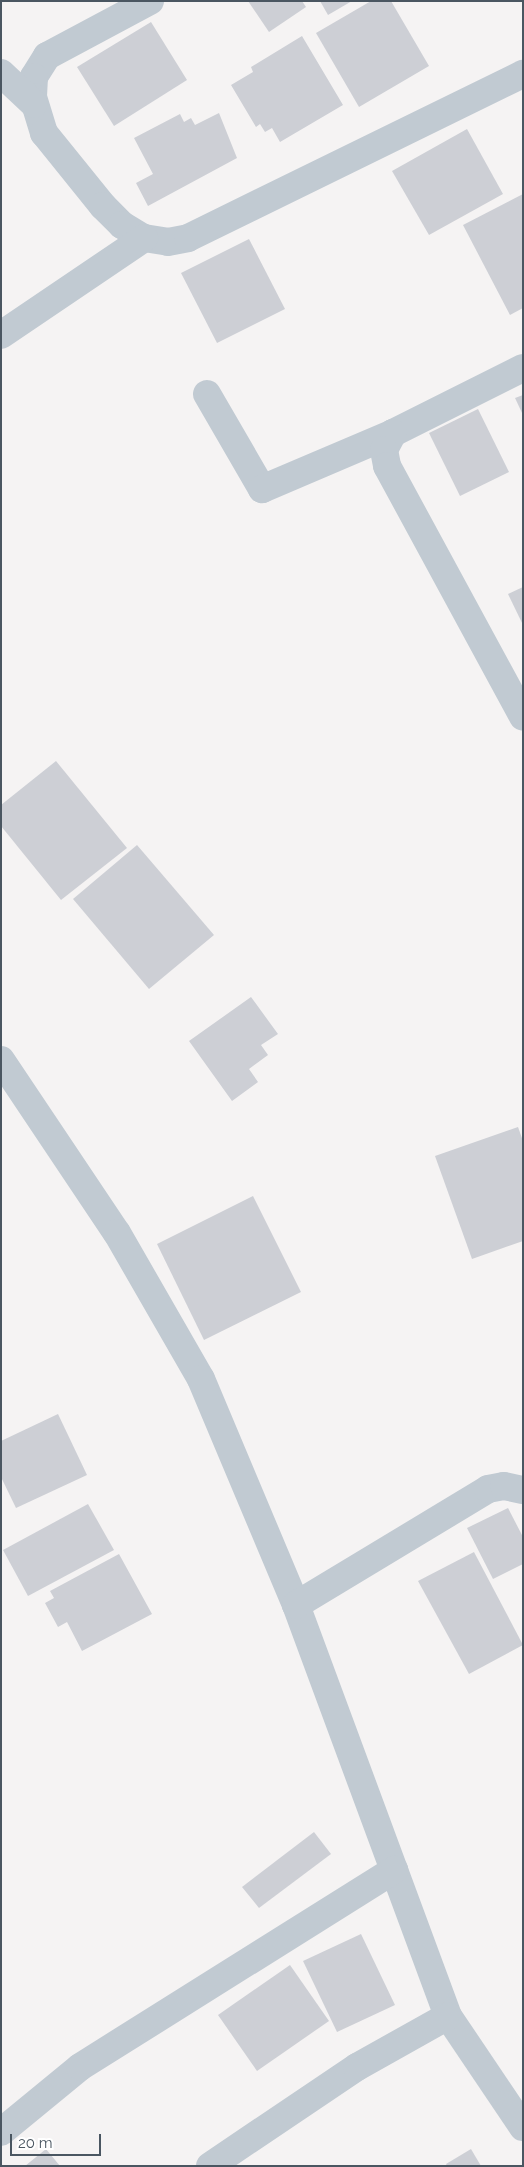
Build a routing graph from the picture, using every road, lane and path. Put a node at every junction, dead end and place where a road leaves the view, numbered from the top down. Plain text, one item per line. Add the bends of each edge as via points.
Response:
1 (150, 1) edge
2 (1, 73) edge
3 (523, 74) edge
4 (34, 104) junction
5 (144, 238) junction
6 (1, 334) edge
7 (523, 368) edge
8 (207, 394) dead end
9 (393, 433) junction
10 (523, 716) edge
11 (1, 1060) edge
12 (523, 1490) edge
13 (296, 1605) junction
14 (394, 1870) junction
15 (448, 2016) junction
16 (523, 2126) edge
17 (1, 2132) edge
18 (210, 2166) edge

1 - 4 street via 47,56 34,77
2 - 4 street
3 - 5 street via 188,238 168,242
4 - 5 street via 44,133 103,206
5 - 6 street
7 - 9 street
8 - 9 street via 262,489
9 - 10 street via 384,450 387,466
11 - 13 street via 117,1233 201,1378
12 - 13 street via 504,1486 488,1489
13 - 14 street
14 - 15 street
14 - 17 street via 80,2067
15 - 16 street
15 - 18 street via 357,2067

